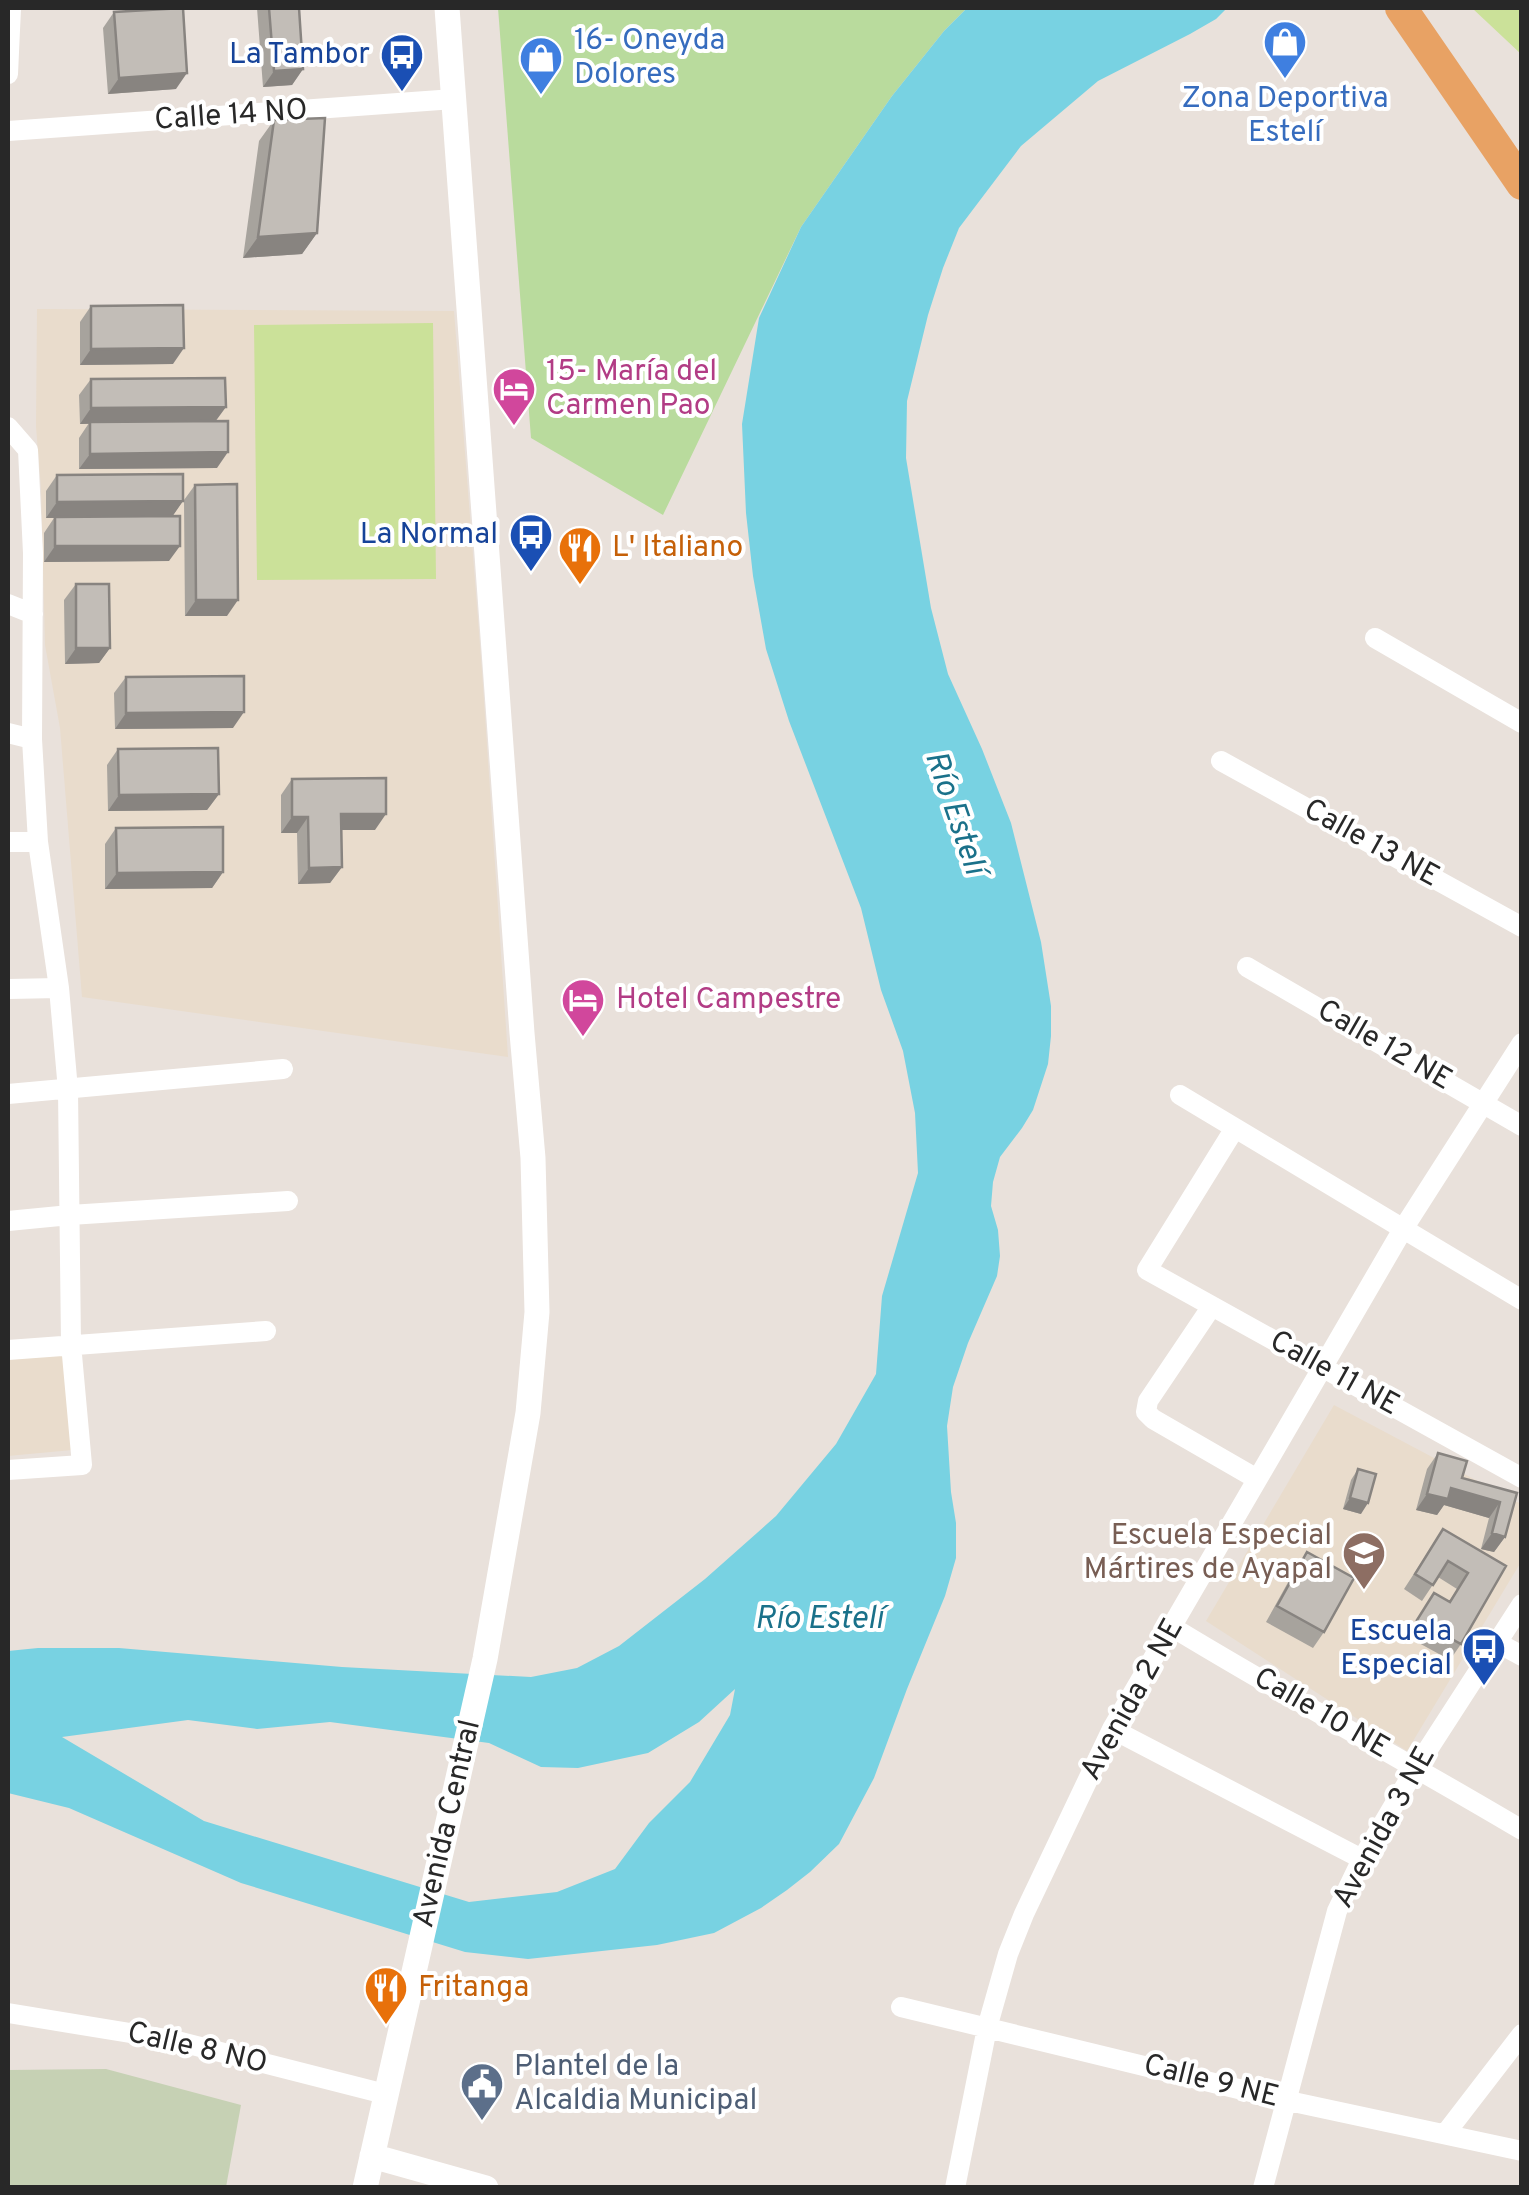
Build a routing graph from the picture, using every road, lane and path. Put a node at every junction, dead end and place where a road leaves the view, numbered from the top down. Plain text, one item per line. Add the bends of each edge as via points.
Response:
1 (11, 8) edge
2 (447, 8) edge
3 (1401, 8) edge
4 (8, 74) edge
5 (454, 99) junction
6 (8, 131) edge
7 (1522, 184) edge
8 (8, 428) edge
9 (8, 604) edge
10 (33, 614) junction
11 (1375, 638) dead end
12 (1522, 723) edge
13 (8, 733) edge
14 (32, 739) junction
15 (1221, 761) dead end
16 (8, 842) edge
17 (38, 842) junction
18 (1522, 927) edge
19 (1248, 967) dead end
20 (8, 988) edge
21 (59, 988) junction
22 (1522, 1043) edge
23 (283, 1069) dead end
24 (68, 1090) junction
25 (8, 1094) edge
26 (1180, 1095) dead end
27 (1484, 1104) junction
28 (1522, 1126) edge
29 (1235, 1128) junction
30 (288, 1201) dead end
31 (70, 1214) junction
32 (8, 1221) edge
33 (1402, 1229) junction
34 (1522, 1300) edge
35 (1212, 1306) junction
36 (266, 1331) dead end
37 (72, 1344) junction
38 (8, 1350) edge
39 (1322, 1367) junction
40 (8, 1470) edge
41 (1258, 1478) junction
42 (1522, 1478) edge
43 (1522, 1604) edge
44 (1172, 1627) junction
45 (1498, 1642) junction
46 (1522, 1656) edge
47 (1112, 1729) junction
48 (1416, 1768) junction
49 (1522, 1830) edge
50 (1362, 1859) junction
51 (901, 2007) dead end
52 (8, 2013) edge
53 (987, 2028) junction
54 (1522, 2034) edge
55 (385, 2094) junction
56 (1284, 2100) junction
57 (1444, 2134) junction
58 (1522, 2150) edge
59 (372, 2156) junction
60 (364, 2188) edge
61 (486, 2188) edge
62 (955, 2188) edge
63 (1262, 2188) edge

1 - 4 street
2 - 5 street, Avenida Central
3 - 7 highway
5 - 6 street, Calle 14 NO
5 - 55 street, Avenida Central via 533,1158 537,1312 528,1413 485,1659
8 - 10 street via 28,450
9 - 10 street
10 - 14 street
11 - 12 street
13 - 14 street
14 - 17 street
15 - 18 street, Calle 13 NE
16 - 17 street
17 - 21 street
19 - 27 street, Calle 12 NE
20 - 21 street
21 - 24 street
22 - 27 street, Avenida 2 NE
23 - 24 street
24 - 25 street
24 - 31 street
26 - 29 street
27 - 28 street, Calle 12 NE
27 - 33 street, Avenida 2 NE
29 - 33 street
29 - 35 street, Calle 11 NE via 1147,1270
30 - 31 street
31 - 32 street
31 - 37 street
33 - 34 street
33 - 39 street, Avenida 2 NE
35 - 39 street, Calle 11 NE
35 - 41 street via 1146,1412
36 - 37 street
37 - 38 street
37 - 40 street via 82,1465
39 - 41 street, Avenida 2 NE
39 - 42 street, Calle 11 NE
41 - 44 street, Avenida 2 NE
43 - 45 street, Avenida 3 NE
44 - 47 street, Avenida 2 NE
44 - 48 street, Calle 10 NE
45 - 46 street
45 - 48 street, Avenida 3 NE
47 - 50 street
47 - 53 street, Avenida 2 NE via 1024,1914
48 - 49 street, Calle 10 NE
48 - 50 street, Avenida 3 NE
50 - 56 street, Avenida 3 NE via 1336,1910
51 - 53 street, Calle 9 NE
52 - 55 street, Calle 8 NO via 173,2040
53 - 56 street, Calle 9 NE
53 - 62 street, Avenida 2 NE
54 - 57 street
55 - 59 street, Avenida Central
56 - 57 street, Calle 9 NE
56 - 63 street, Avenida 3 NE
57 - 58 street, Calle 9 NE
59 - 60 street, Avenida Central
59 - 61 street

